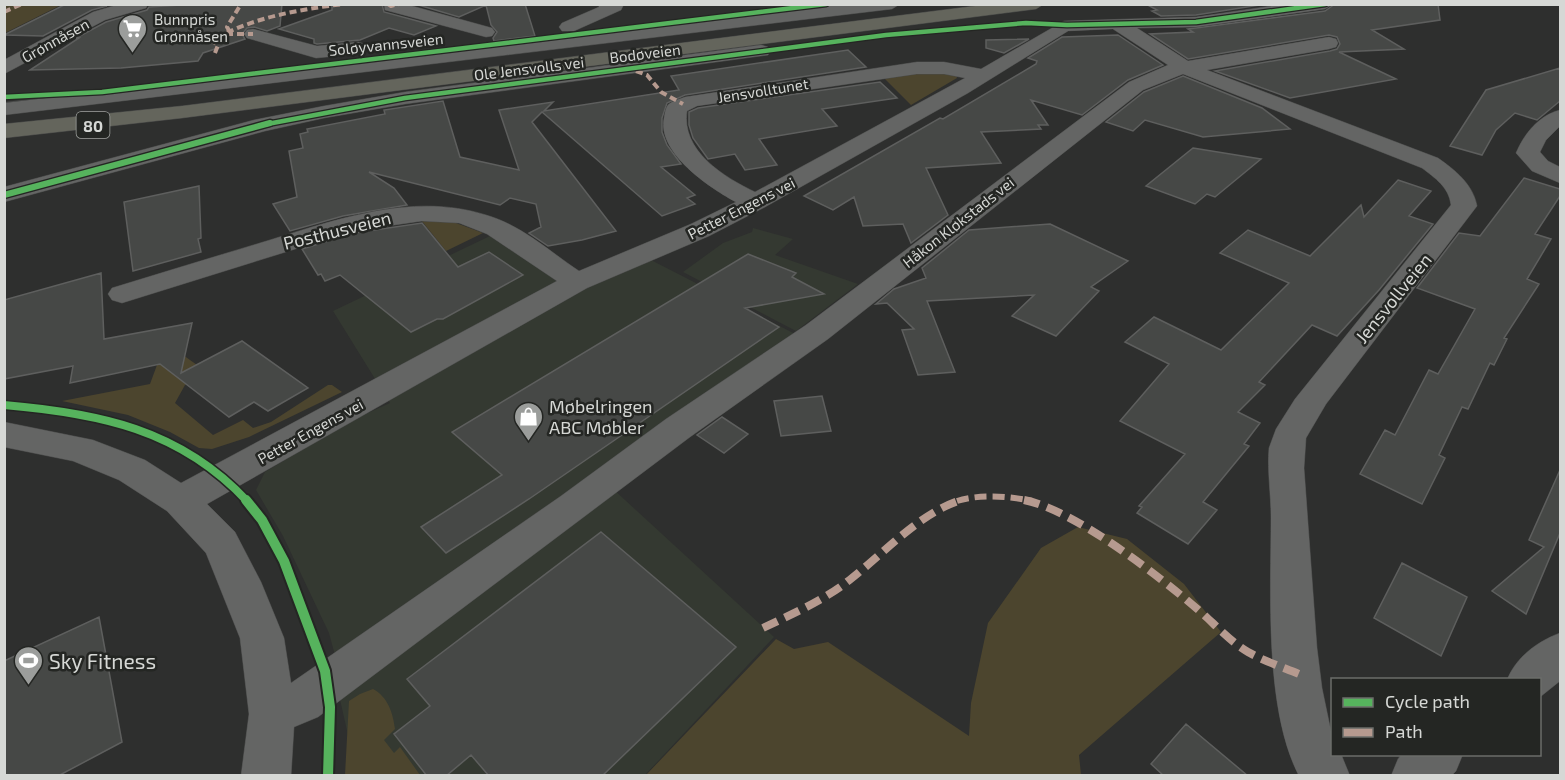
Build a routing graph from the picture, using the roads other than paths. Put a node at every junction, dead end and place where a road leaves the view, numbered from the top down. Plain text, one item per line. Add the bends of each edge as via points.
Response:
1 (140, 4) edge
2 (606, 4) edge
3 (892, 4) edge
4 (1036, 4) edge
5 (1325, 4) edge
6 (391, 6) dead end
7 (1117, 22) junction
8 (486, 32) junction
9 (252, 34) dead end
10 (573, 34) junction
11 (1329, 43) dead end
12 (761, 51) dead end
13 (4, 68) edge
14 (1186, 68) junction
15 (983, 75) junction
16 (4, 109) edge
17 (182, 112) junction
18 (1560, 116) edge
19 (4, 131) edge
20 (4, 139) edge
21 (1560, 176) edge
22 (4, 195) edge
23 (756, 202) junction
24 (577, 282) junction
25 (122, 294) dead end
26 (4, 434) edge
27 (180, 501) junction
28 (1560, 653) edge
29 (1530, 678) edge
30 (272, 714) junction
31 (1437, 756) edge
32 (266, 776) edge
33 (1326, 776) edge
34 (1415, 776) edge

1 - 13 street, Grønnåsen via 99,16
2 - 10 street, Soløyvannsveien via 615,6
3 - 10 street, Soløyvannsveien
4 - 17 main road, Bodøveien / 80
5 - 7 street, Petter Engens vei via 1196,22
6 - 8 street, Soløyvannsveien
7 - 14 street, Jensvollveien
7 - 15 street, Petter Engens vei via 1067,25
8 - 9 street, Soløyvannsveien via 316,52
8 - 10 street, Soløyvannsveien via 550,26
10 - 16 street, Soløyvannsveien
11 - 14 street, Håkon Kløkstads vei
12 - 22 street, Ole Jensvolls vei via 324,112
14 - 30 street, Håkon Kløkstads vei via 1170,70 1136,86 817,332 678,428 302,702
14 - 33 street, Jensvollveien via 1430,163 1449,178 1464,198 1464,206 1326,383 1286,444 1291,584 1304,716 1314,753
15 - 23 street, Petter Engens vei
15 - 23 street, Jensvolltunet via 944,68 903,69 692,101 677,108 677,136 686,151 728,189
17 - 19 main road, Bodøveien / 80
17 - 20 main road, Bodøveien / 80
18 - 21 street via 1539,132 1528,153 1540,166
23 - 24 street, Petter Engens vei
24 - 25 street, Posthusveien via 496,228 453,215 415,213 346,225
24 - 27 street, Petter Engens vei
26 - 27 street via 80,449 132,470
27 - 30 street via 221,543 240,582 262,638
28 - 29 street
30 - 32 street
31 - 34 street

